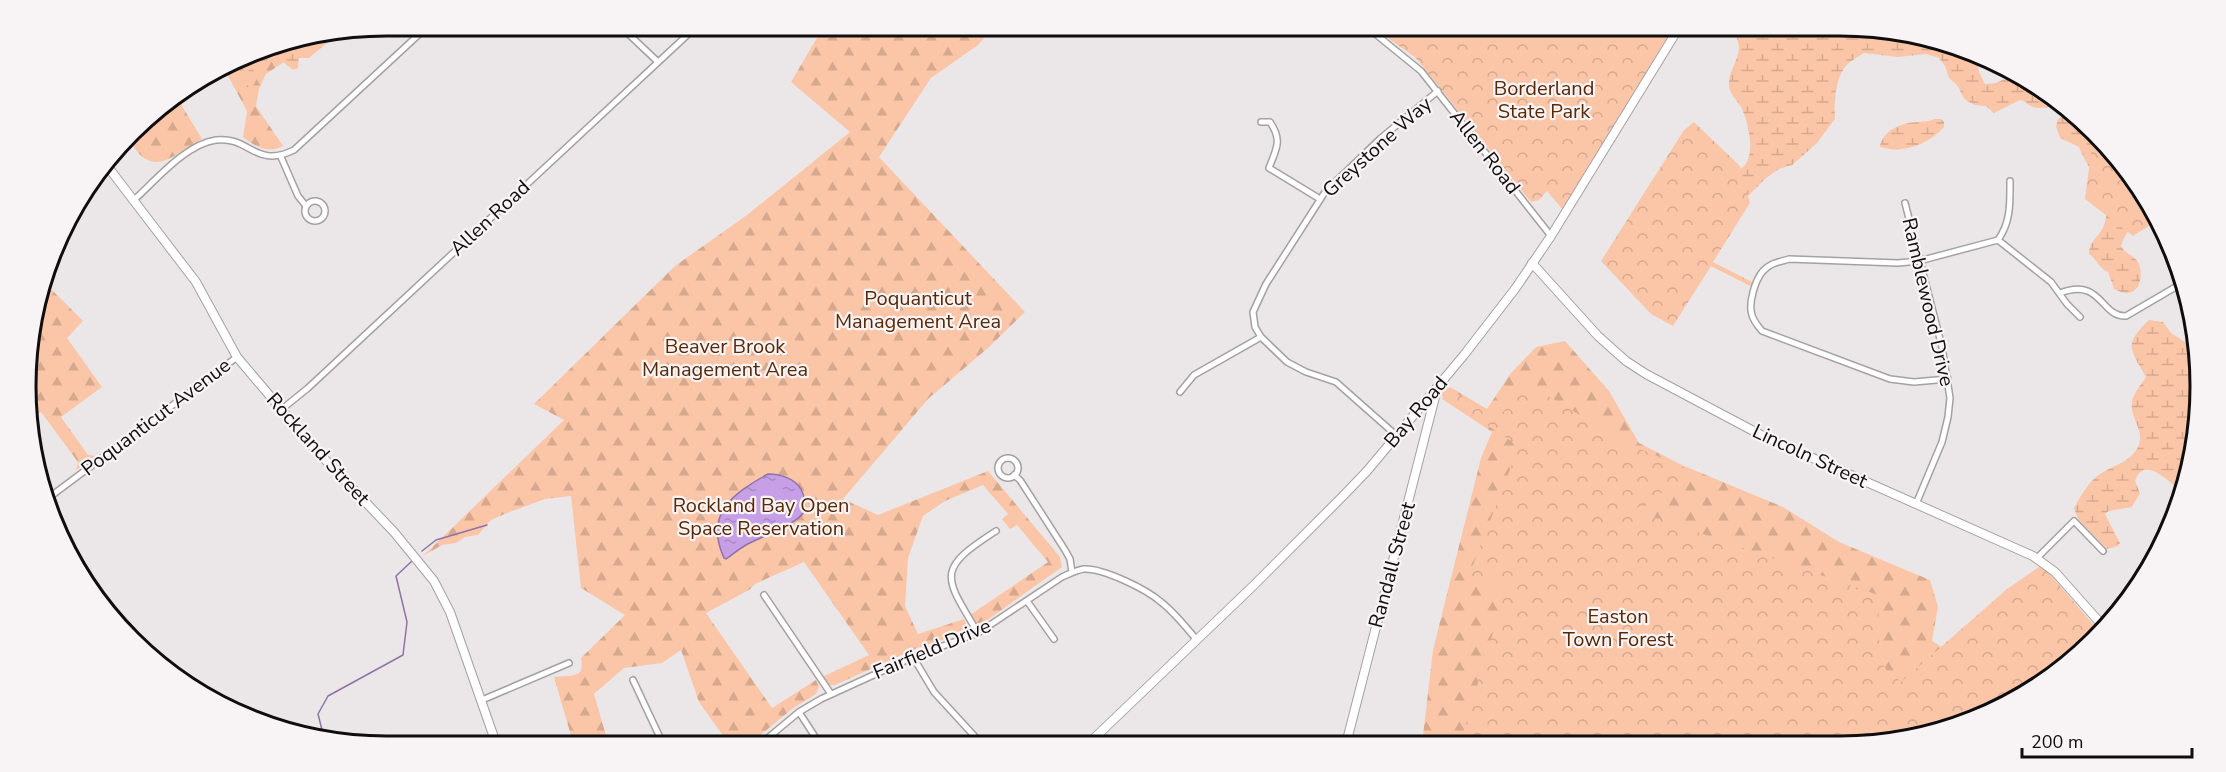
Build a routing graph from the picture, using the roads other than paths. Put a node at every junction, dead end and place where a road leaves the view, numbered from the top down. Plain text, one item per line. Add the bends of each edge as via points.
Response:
1 (417, 36) edge
2 (630, 36) edge
3 (686, 36) edge
4 (1378, 36) edge
5 (1674, 36) edge
6 (657, 62) junction
7 (1438, 92) junction
8 (1262, 122) dead end
9 (281, 157) junction
10 (110, 170) edge
11 (2010, 181) dead end
12 (1320, 199) junction
13 (134, 200) junction
14 (1905, 203) dead end
15 (306, 206) dead end
16 (1551, 236) junction
17 (1998, 240) junction
18 (1919, 261) junction
19 (1532, 264) junction
20 (2175, 287) edge
21 (2061, 293) junction
22 (2080, 317) dead end
23 (1261, 337) junction
24 (237, 357) junction
25 (1948, 379) junction
26 (1438, 385) junction
27 (1180, 392) dead end
28 (282, 409) junction
29 (1396, 436) junction
30 (1014, 475) dead end
31 (53, 494) edge
32 (1916, 504) junction
33 (996, 531) dead end
34 (2103, 551) dead end
35 (2037, 558) junction
36 (1072, 572) junction
37 (764, 595) dead end
38 (1027, 601) junction
39 (2099, 621) edge
40 (978, 633) junction
41 (1054, 639) dead end
42 (1196, 639) junction
43 (913, 657) junction
44 (569, 663) dead end
45 (633, 680) dead end
46 (831, 694) junction
47 (482, 700) junction
48 (799, 712) junction
49 (495, 736) edge
50 (659, 736) edge
51 (770, 736) edge
52 (815, 736) edge
53 (974, 736) edge
54 (1096, 736) edge
55 (1348, 736) edge

1 - 9 street via 294,150
2 - 6 street
3 - 6 street, Allen Road
4 - 7 street, Allen Road via 1417,66
5 - 16 street, Bay Road
6 - 28 street, Allen Road
7 - 12 street, Greystone Way via 1381,138
7 - 16 street, Allen Road
8 - 12 street via 1270,123 1277,133 1269,168
9 - 13 street via 265,157 226,140 204,143 190,150
9 - 15 street
10 - 13 street, Rockland Street
11 - 17 street via 2009,217
12 - 23 street, Greystone Way via 1256,303 1253,318
13 - 24 street, Rockland Street via 196,282
14 - 18 street, Ramblewood Drive
16 - 19 street, Bay Road
17 - 18 street
17 - 21 street
18 - 25 street, Ramblewood Drive
18 - 25 street via 1789,259 1774,263 1763,271 1756,284 1750,313 1762,331 1890,379
19 - 26 street, Bay Road via 1481,335
19 - 32 street, Lincoln Street via 1598,336 1646,374 1761,435
20 - 21 street via 2126,316 2117,314 2085,290
21 - 22 street
23 - 27 street via 1194,375
23 - 29 street via 1287,362 1336,382
24 - 28 street, Rockland Street
24 - 31 street, Poquanticut Avenue
25 - 32 street, Ramblewood Drive via 1950,398 1942,442
26 - 29 street, Bay Road
26 - 55 street, Randall Street
28 - 47 street, Rockland Street via 434,580
29 - 42 street, Bay Road via 1343,496
30 - 36 street via 1067,553
32 - 35 street, Lincoln Street
33 - 40 street via 960,557 951,575 954,594
34 - 35 street via 2074,521
35 - 39 street, Lincoln Street via 2055,572
36 - 38 street, Fairfield Drive
36 - 42 street via 1102,572 1148,594 1165,605
37 - 46 street
38 - 40 street, Fairfield Drive
38 - 41 street
40 - 43 street, Fairfield Drive
42 - 54 street, Bay Road
43 - 46 street, Fairfield Drive
43 - 53 street via 934,692
44 - 47 street
45 - 50 street
46 - 48 street, Fairfield Drive
47 - 49 street, Rockland Street
48 - 51 street, Fairfield Drive
48 - 52 street

